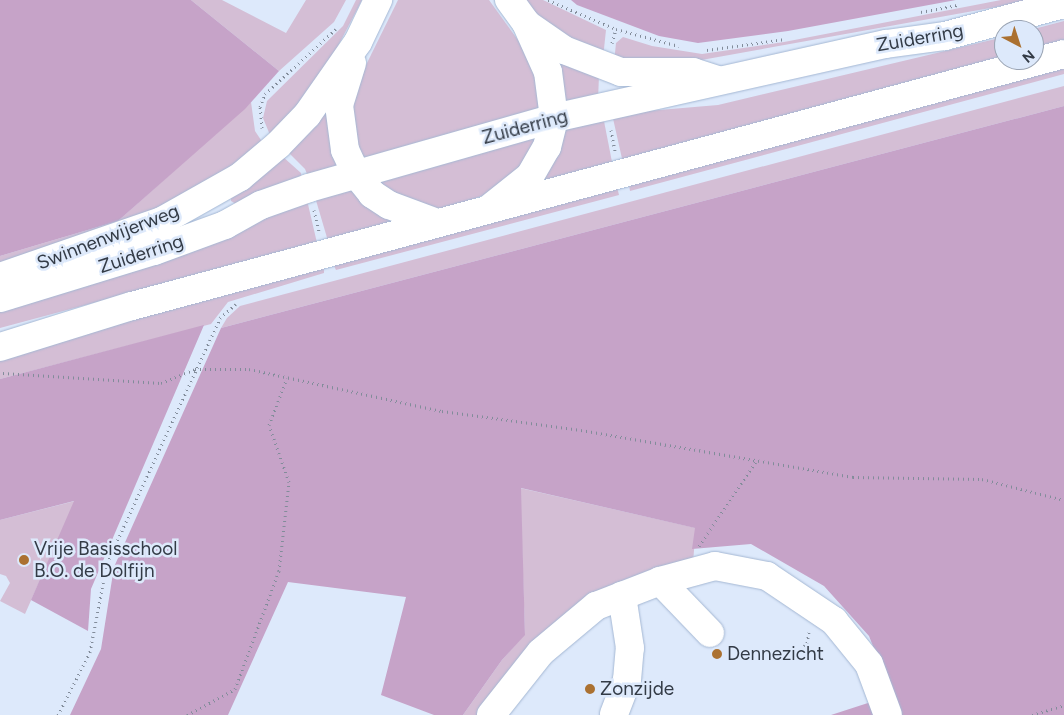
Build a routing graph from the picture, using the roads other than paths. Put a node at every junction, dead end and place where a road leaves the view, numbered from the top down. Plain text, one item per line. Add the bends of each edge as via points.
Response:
1 (378, 0) edge
2 (509, 0) edge
3 (1064, 4) edge
4 (526, 24) junction
5 (358, 42) junction
6 (1064, 54) edge
7 (718, 80) junction
8 (554, 118) junction
9 (356, 174) junction
10 (490, 208) junction
11 (437, 223) junction
12 (0, 277) edge
13 (0, 298) edge
14 (0, 347) edge
15 (660, 581) junction
16 (622, 596) junction
17 (710, 633) dead end
18 (614, 714) edge
19 (491, 715) edge
20 (888, 715) edge

1 - 5 main road, Swinnenwijerweg
2 - 4 main road
3 - 7 main road, Zuiderring via 945,36 886,44
4 - 7 main road via 564,50 621,72 693,72
4 - 8 main road via 548,72
5 - 9 main road, Swinnenwijerweg via 339,106 345,150
5 - 12 main road, Swinnenwijerweg via 307,115 240,177 162,221
6 - 10 main road
7 - 8 main road, Zuiderring
8 - 9 main road, Zuiderring
8 - 10 main road via 547,147 530,176
9 - 11 main road, Swinnenwijerweg via 372,194 388,205
9 - 13 main road, Zuiderring via 261,205 225,225 154,251
10 - 11 main road
11 - 14 main road via 132,306
15 - 16 main road
15 - 17 main road
15 - 20 main road via 715,566 767,576 834,621 869,664
16 - 18 main road via 630,648 627,680
16 - 19 main road via 596,606 540,652

